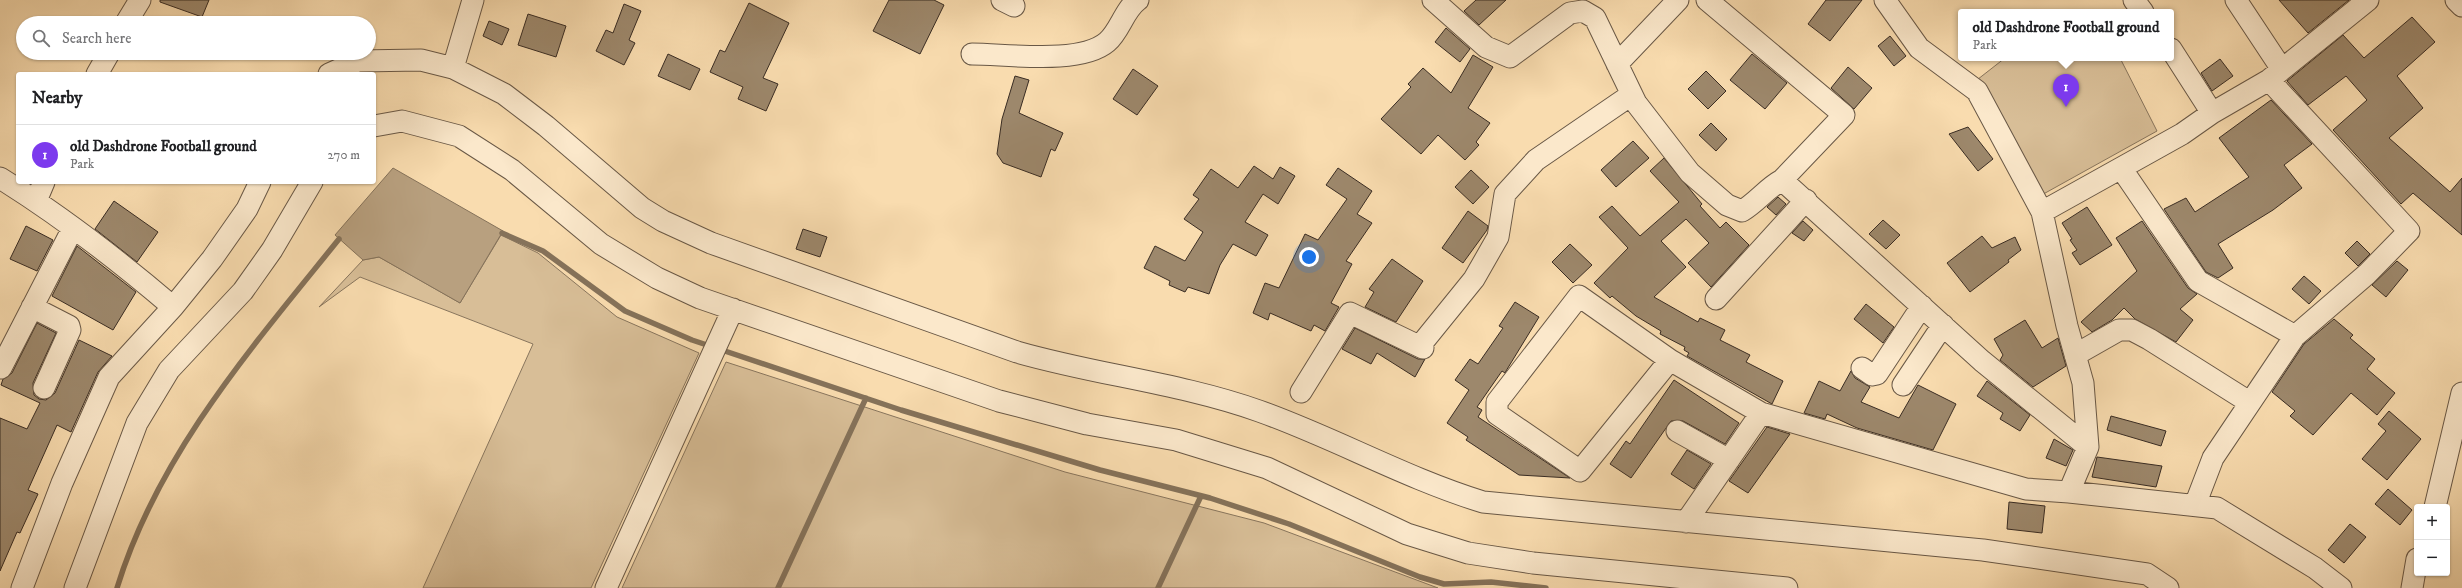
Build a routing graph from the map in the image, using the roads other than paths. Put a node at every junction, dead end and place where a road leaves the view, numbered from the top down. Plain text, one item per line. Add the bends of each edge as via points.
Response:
1 (140, 0) edge
2 (472, 0) edge
3 (1138, 0) edge
4 (1433, 0) edge
5 (1678, 0) edge
6 (1707, 0) edge
7 (1885, 0) edge
8 (2134, 0) edge
9 (2236, 0) edge
10 (2368, 0) edge
11 (2456, 0) edge
12 (2462, 6) edge
13 (2141, 9) edge
14 (130, 16) edge
15 (972, 54) dead end
16 (2174, 54) edge
17 (105, 60) edge
18 (1617, 64) junction
19 (453, 68) junction
20 (98, 72) edge
21 (333, 72) edge
22 (2275, 74) junction
23 (1631, 94) junction
24 (2212, 113) junction
25 (376, 126) edge
26 (2121, 168) junction
27 (0, 178) edge
28 (1782, 180) junction
29 (16, 183) edge
30 (18, 184) edge
31 (259, 184) edge
32 (311, 184) edge
33 (40, 191) edge
34 (1806, 200) junction
35 (2042, 212) junction
36 (73, 228) junction
37 (1716, 300) dead end
38 (1922, 306) junction
39 (32, 307) junction
40 (173, 308) junction
41 (733, 308) junction
42 (1942, 325) junction
43 (2295, 336) junction
44 (2075, 355) junction
45 (1670, 360) junction
46 (1, 368) dead end
47 (1862, 368) dead end
48 (1903, 385) dead end
49 (44, 388) dead end
50 (1301, 392) dead end
51 (2462, 393) edge
52 (2249, 402) junction
53 (1761, 414) junction
54 (1677, 431) dead end
55 (2088, 447) junction
56 (1729, 460) junction
57 (2069, 492) junction
58 (2436, 504) edge
59 (2195, 505) junction
60 (1686, 522) junction
61 (2414, 576) edge
62 (22, 588) edge
63 (75, 588) edge
64 (606, 588) edge
65 (1788, 588) edge
66 (2168, 588) edge
67 (2341, 588) edge
68 (2412, 588) edge

1 - 14 street
2 - 19 street
3 - 15 street via 1108,41 1092,52 1026,57
4 - 18 street via 1486,47 1510,57 1570,13 1583,11 1595,18
5 - 18 street
6 - 28 street via 1844,115
7 - 35 street via 1919,48 1977,91
8 - 13 street
9 - 22 street
10 - 22 street
11 - 12 street
16 - 24 street
17 - 20 street
18 - 23 street
19 - 21 street via 421,60 358,61
19 - 60 street via 504,94 546,126 642,208 711,243 1018,352 1056,363 1198,392 1258,411 1309,430 1442,490 1483,502
22 - 24 street
22 - 43 street via 2409,231 2367,274
23 - 28 street via 1690,173 1727,205 1742,211 1757,202 1771,186
23 - 50 street via 1536,160 1505,194 1498,237 1474,279 1423,342 1423,348 1350,313
24 - 26 street via 2182,134
25 - 41 street via 402,121 459,136 512,170 601,244 657,278 700,298
26 - 35 street
26 - 43 street via 2198,281
27 - 29 street
28 - 34 street
30 - 33 street
31 - 40 street via 247,209
32 - 63 street via 272,250 243,291 169,370 137,423
33 - 36 street
34 - 37 street
34 - 38 street
35 - 44 street
36 - 39 street
36 - 40 street via 127,268
38 - 42 street
38 - 47 street via 1877,374
39 - 46 street
39 - 49 street via 69,326 70,330
40 - 62 street via 109,377 62,483
41 - 64 street
41 - 65 street via 999,401 1087,424 1176,440 1267,468 1407,534 1468,553 1533,563
42 - 48 street
42 - 55 street
43 - 52 street
44 - 52 street via 2119,330 2132,330
44 - 55 street via 2082,383
45 - 45 street via 1579,296 1497,402 1496,410 1580,471
45 - 53 street
51 - 58 street
52 - 59 street via 2213,458
53 - 56 street
53 - 57 street via 2026,489
54 - 56 street
55 - 57 street
56 - 60 street
57 - 59 street
59 - 67 street via 2217,508 2315,568
60 - 66 street via 1983,550 2147,574
61 - 68 street

